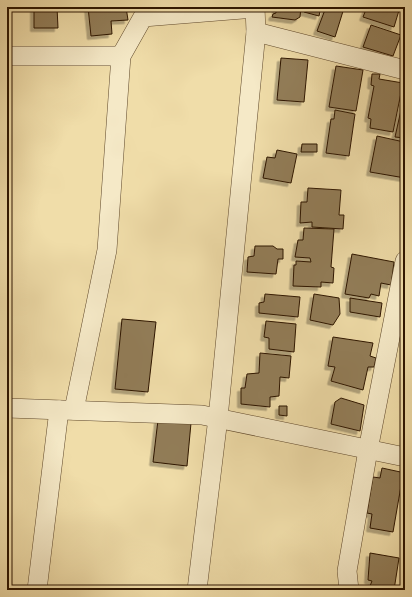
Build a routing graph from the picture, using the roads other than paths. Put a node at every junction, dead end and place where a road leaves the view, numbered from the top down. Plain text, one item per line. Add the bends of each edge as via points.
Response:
1 (255, 7) edge
2 (256, 32) junction
3 (7, 56) edge
4 (121, 56) junction
5 (405, 70) edge
6 (405, 260) edge
7 (7, 408) edge
8 (67, 410) junction
9 (218, 418) junction
10 (368, 450) junction
11 (405, 457) edge
12 (38, 590) edge
13 (197, 590) edge
14 (349, 590) edge

1 - 2 street
1 - 4 street via 143,17
2 - 5 street
2 - 9 street
3 - 4 street
4 - 8 street via 107,250
6 - 10 street
7 - 8 street
8 - 9 street via 202,415
8 - 12 street
9 - 10 street
9 - 13 street
10 - 11 street
10 - 14 street via 347,570

